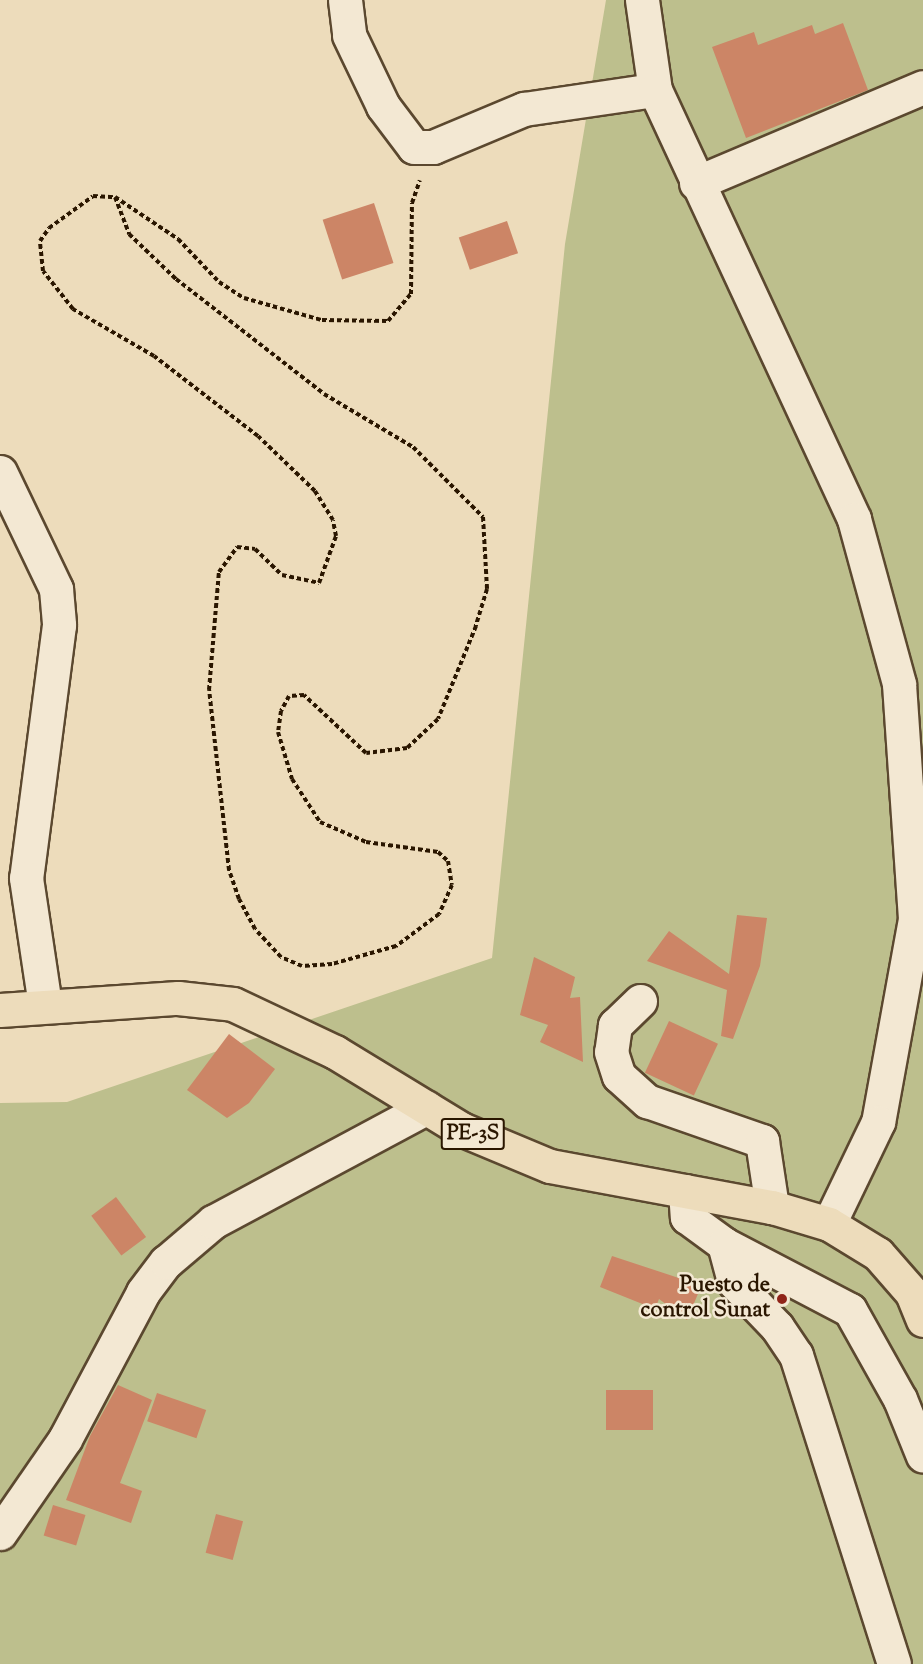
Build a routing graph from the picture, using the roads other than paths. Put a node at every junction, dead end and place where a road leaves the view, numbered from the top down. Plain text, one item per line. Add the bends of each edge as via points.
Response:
1 (345, 0) edge
2 (642, 0) edge
3 (923, 87) edge
4 (655, 90) junction
5 (696, 183) junction
6 (0, 471) edge
7 (640, 1001) dead end
8 (45, 1005) junction
9 (0, 1010) edge
10 (426, 1108) junction
11 (686, 1191) junction
12 (772, 1207) junction
13 (829, 1224) junction
14 (724, 1244) junction
15 (923, 1320) edge
16 (923, 1456) edge
17 (0, 1533) edge
18 (894, 1664) edge

1 - 4 street via 349,35 388,114 414,147 433,147 524,109
2 - 4 street
3 - 5 street
4 - 5 street
5 - 13 street via 854,519 899,684 915,919 878,1122
6 - 8 street via 45,556 56,589 59,625 26,878
7 - 12 street via 615,1025 611,1052 619,1077 647,1101 762,1141
8 - 9 highway, PE-3S
8 - 10 highway, PE-3S via 178,998 233,1004 335,1052
10 - 11 highway, PE-3S via 461,1129 550,1166
10 - 17 street via 213,1222 166,1262 143,1292 65,1439
11 - 12 highway, PE-3S
11 - 14 street via 687,1217
12 - 13 highway, PE-3S
13 - 15 highway, PE-3S via 878,1254 912,1293
14 - 16 street via 850,1310 900,1399
14 - 18 street via 734,1282 777,1327 796,1355

